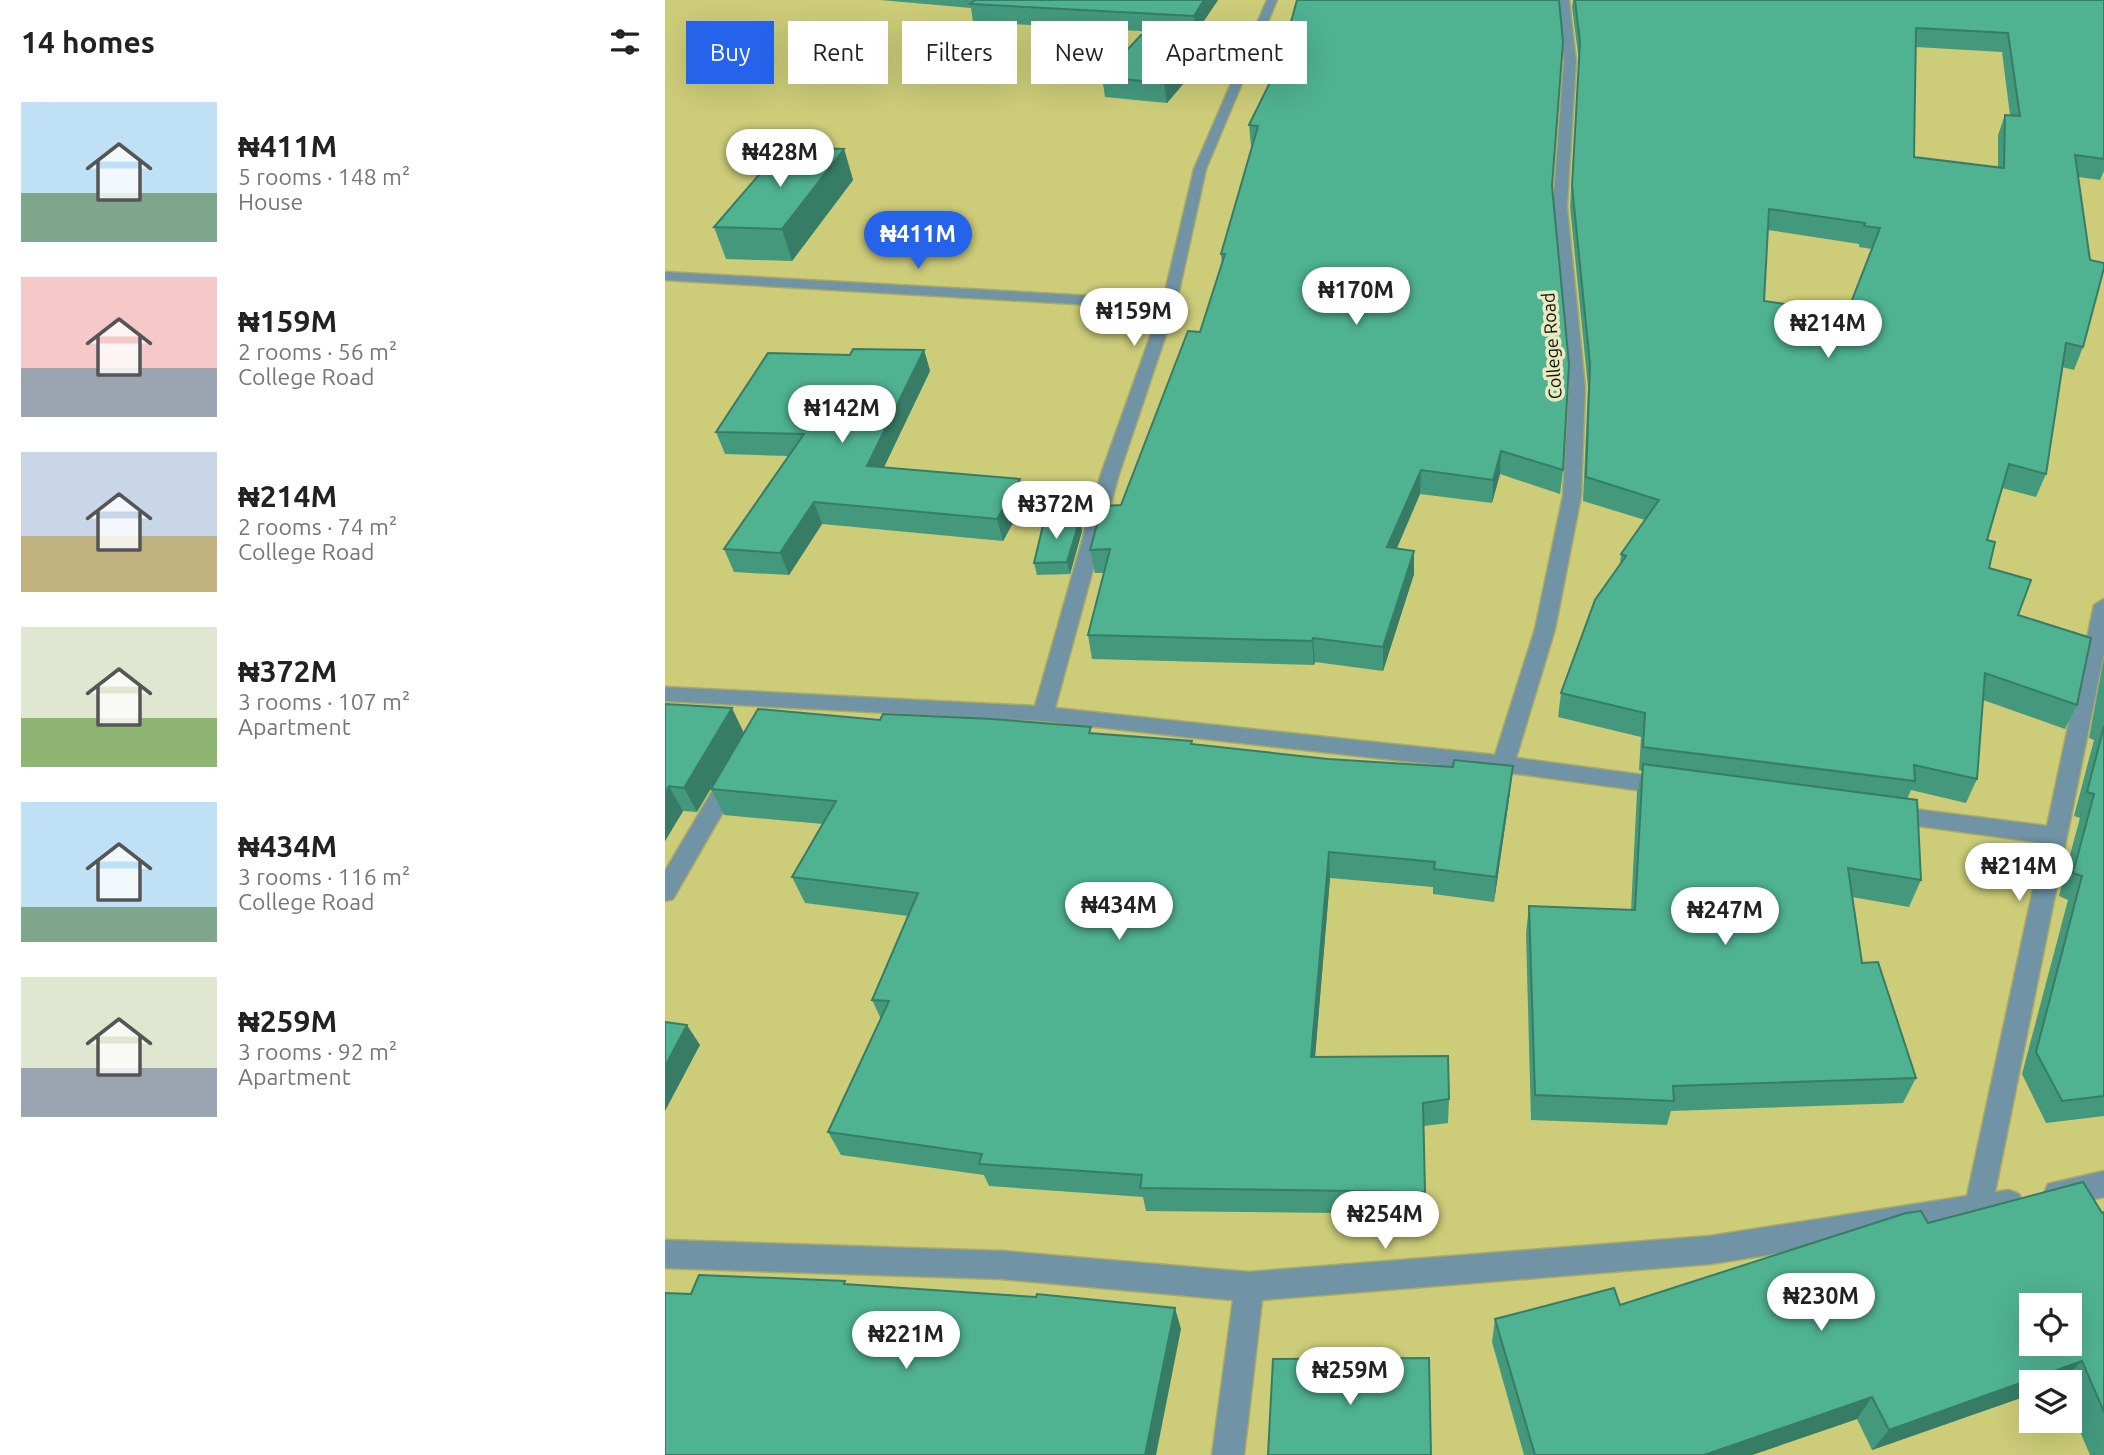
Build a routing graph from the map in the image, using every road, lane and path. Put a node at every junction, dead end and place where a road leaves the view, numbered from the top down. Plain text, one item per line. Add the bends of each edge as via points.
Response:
1 (1272, 0) edge
2 (1564, 0) edge
3 (665, 276) edge
4 (1169, 305) junction
5 (2104, 605) edge
6 (665, 694) edge
7 (777, 700) junction
8 (1043, 714) junction
9 (763, 724) edge
10 (742, 760) edge
11 (1503, 764) junction
12 (1682, 788) edge
13 (1862, 811) edge
14 (2055, 836) junction
15 (665, 892) edge
16 (2104, 1184) edge
17 (1978, 1209) junction
18 (665, 1254) edge
19 (1249, 1287) junction
20 (1228, 1455) edge

1 - 4 street via 1200,169
2 - 11 street, College Road via 1570,61 1560,207 1577,387 1571,496 1545,629
3 - 4 street
4 - 8 street via 1110,474
5 - 14 street
6 - 7 street
7 - 8 street
7 - 9 street
8 - 11 street
10 - 15 street
11 - 12 street
13 - 14 street
14 - 17 street
16 - 17 street
17 - 19 street via 1710,1250
18 - 19 street via 1002,1265
19 - 20 street

